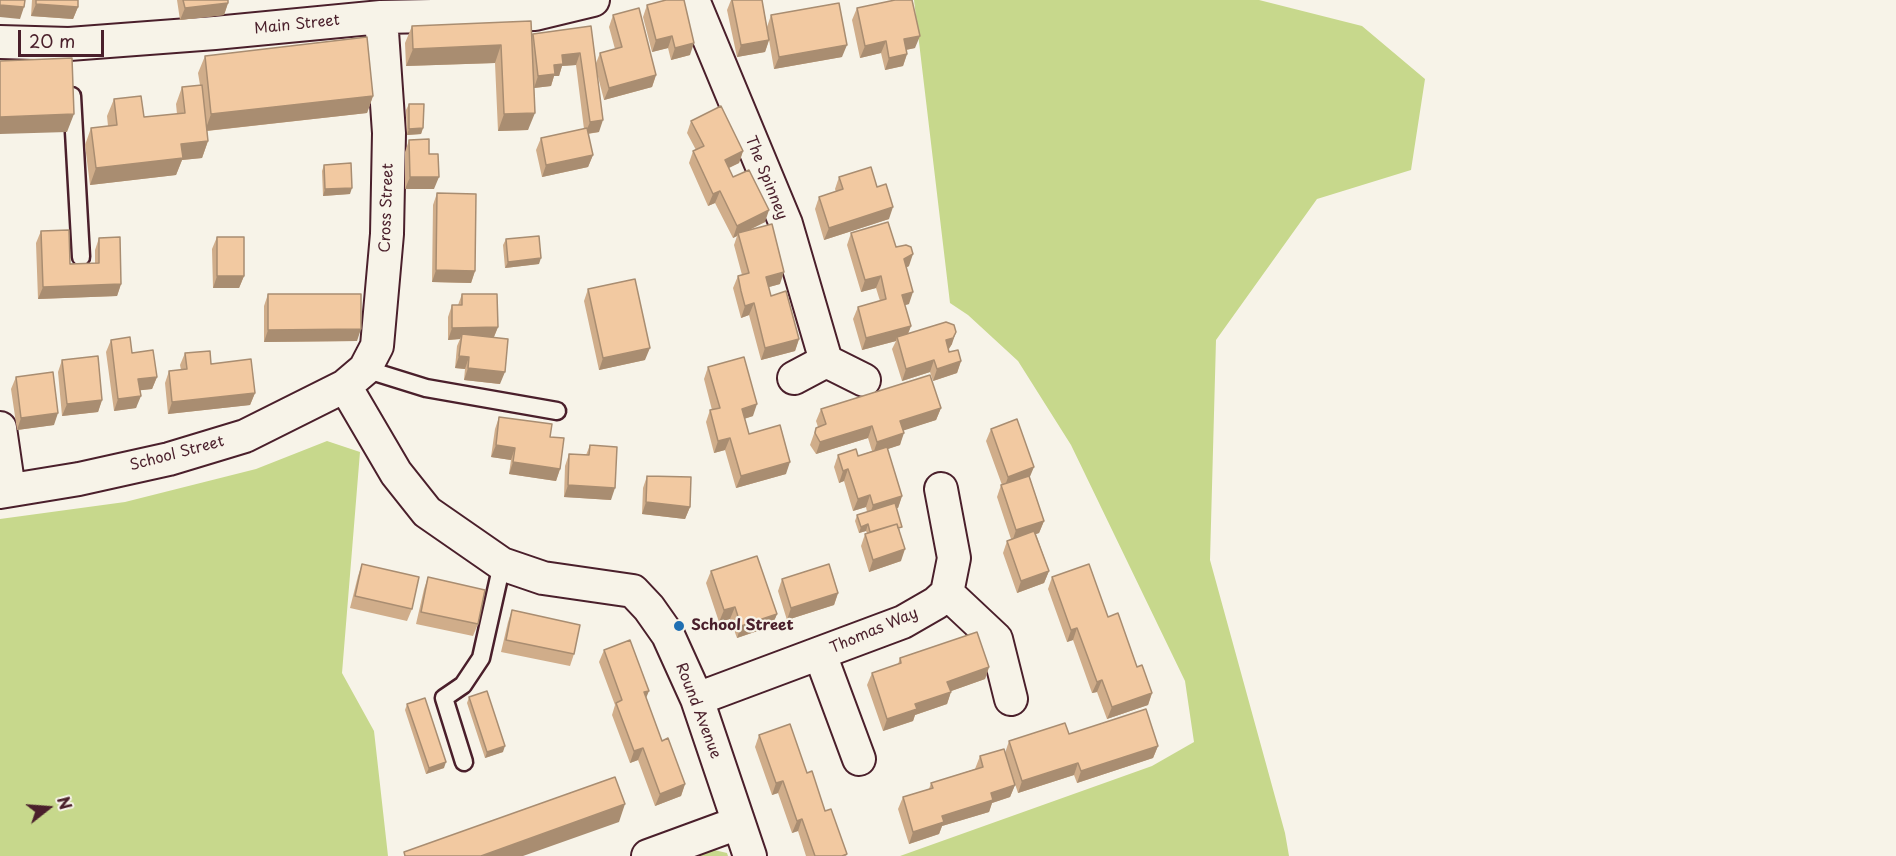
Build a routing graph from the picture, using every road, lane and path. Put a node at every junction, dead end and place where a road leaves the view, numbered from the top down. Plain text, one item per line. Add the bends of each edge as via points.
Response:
1 (593, 0) edge
2 (693, 0) edge
3 (363, 12) edge
4 (0, 42) edge
5 (71, 79) edge
6 (81, 257) dead end
7 (826, 361) junction
8 (355, 378) junction
9 (794, 378) dead end
10 (864, 380) dead end
11 (557, 411) dead end
12 (0, 428) edge
13 (940, 489) dead end
14 (4, 491) edge
15 (502, 564) junction
16 (947, 593) junction
17 (820, 654) junction
18 (697, 699) junction
19 (1011, 699) dead end
20 (859, 759) dead end
21 (464, 762) dead end
22 (738, 823) junction
23 (648, 856) edge
24 (750, 856) edge

1 - 3 street, Main Street via 536,14
2 - 7 street, The Spinney via 786,224
3 - 4 street, Main Street via 69,49
3 - 8 street, Cross Street via 389,133 387,234 377,346
5 - 6 lane
7 - 9 street
7 - 10 street
8 - 11 lane
8 - 14 street, School Street via 245,436 146,464
8 - 15 street, Round Avenue via 396,474 428,512
12 - 14 street
13 - 16 street via 954,558
15 - 18 street, Round Avenue via 543,578 633,591 668,635
15 - 21 lane via 481,658 463,686 444,698
16 - 17 street, Thomas Way via 903,622
16 - 19 street via 996,639
17 - 18 street, Thomas Way
17 - 20 street
18 - 22 street, Round Avenue
22 - 23 street
22 - 24 street, Round Avenue

